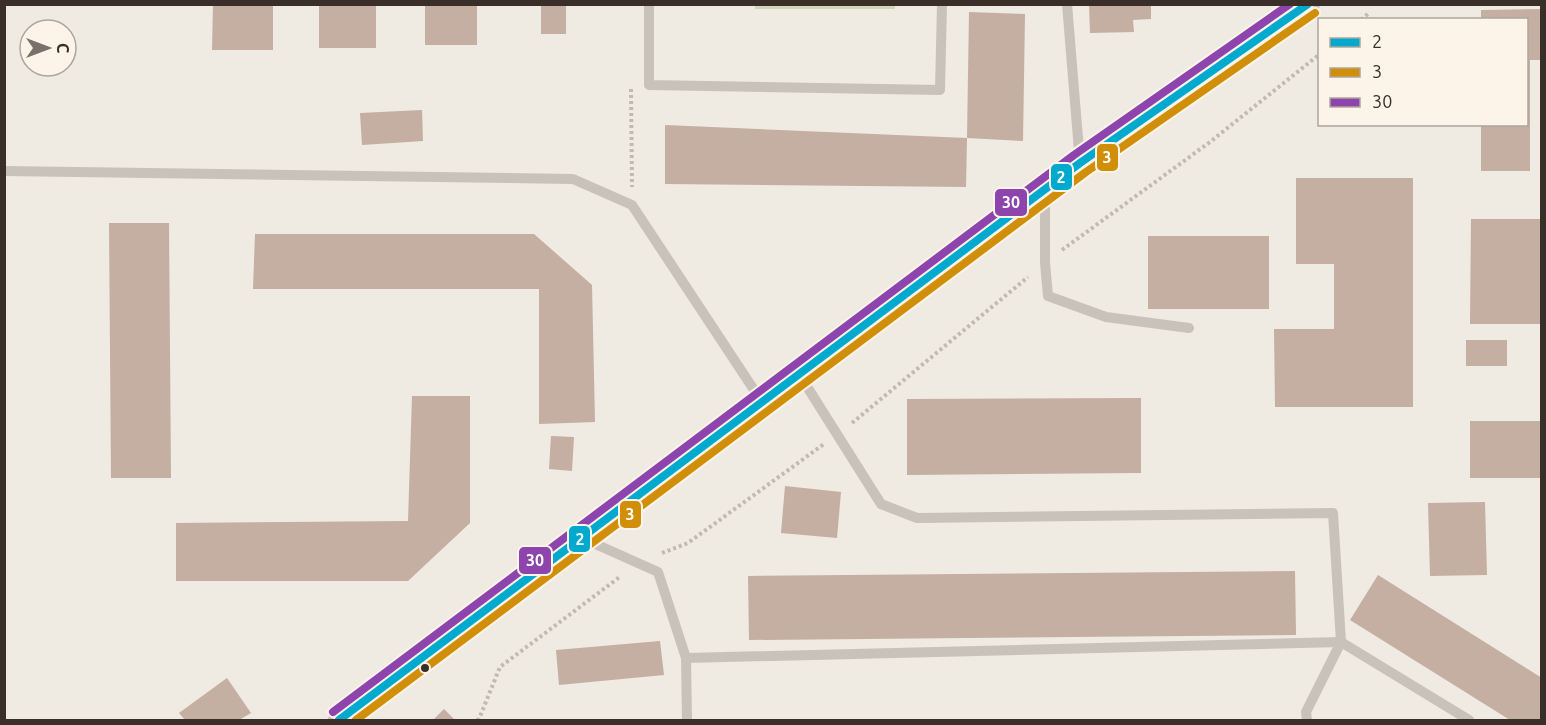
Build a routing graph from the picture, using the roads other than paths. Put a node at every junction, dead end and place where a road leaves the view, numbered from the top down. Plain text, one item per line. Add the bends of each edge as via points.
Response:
1 (649, 4) edge
2 (942, 4) edge
3 (1067, 4) edge
4 (1309, 4) edge
5 (1080, 163) junction
6 (4, 171) edge
7 (1045, 189) junction
8 (1189, 328) dead end
9 (799, 374) junction
10 (762, 402) junction
11 (581, 538) junction
12 (1341, 642) junction
13 (686, 658) junction
14 (339, 720) edge
15 (687, 720) edge
16 (1307, 720) edge
17 (1469, 720) edge

1 - 2 lane via 649,85 940,90
3 - 5 lane
4 - 5 street
5 - 7 street
6 - 10 lane via 573,179 632,205
7 - 8 lane via 1048,296 1106,317
7 - 9 street
9 - 10 street
9 - 12 lane via 881,504 917,518 1333,513
10 - 11 street
11 - 13 lane via 658,572
11 - 14 street
12 - 13 lane
12 - 16 lane via 1306,712
12 - 17 lane
13 - 15 lane

